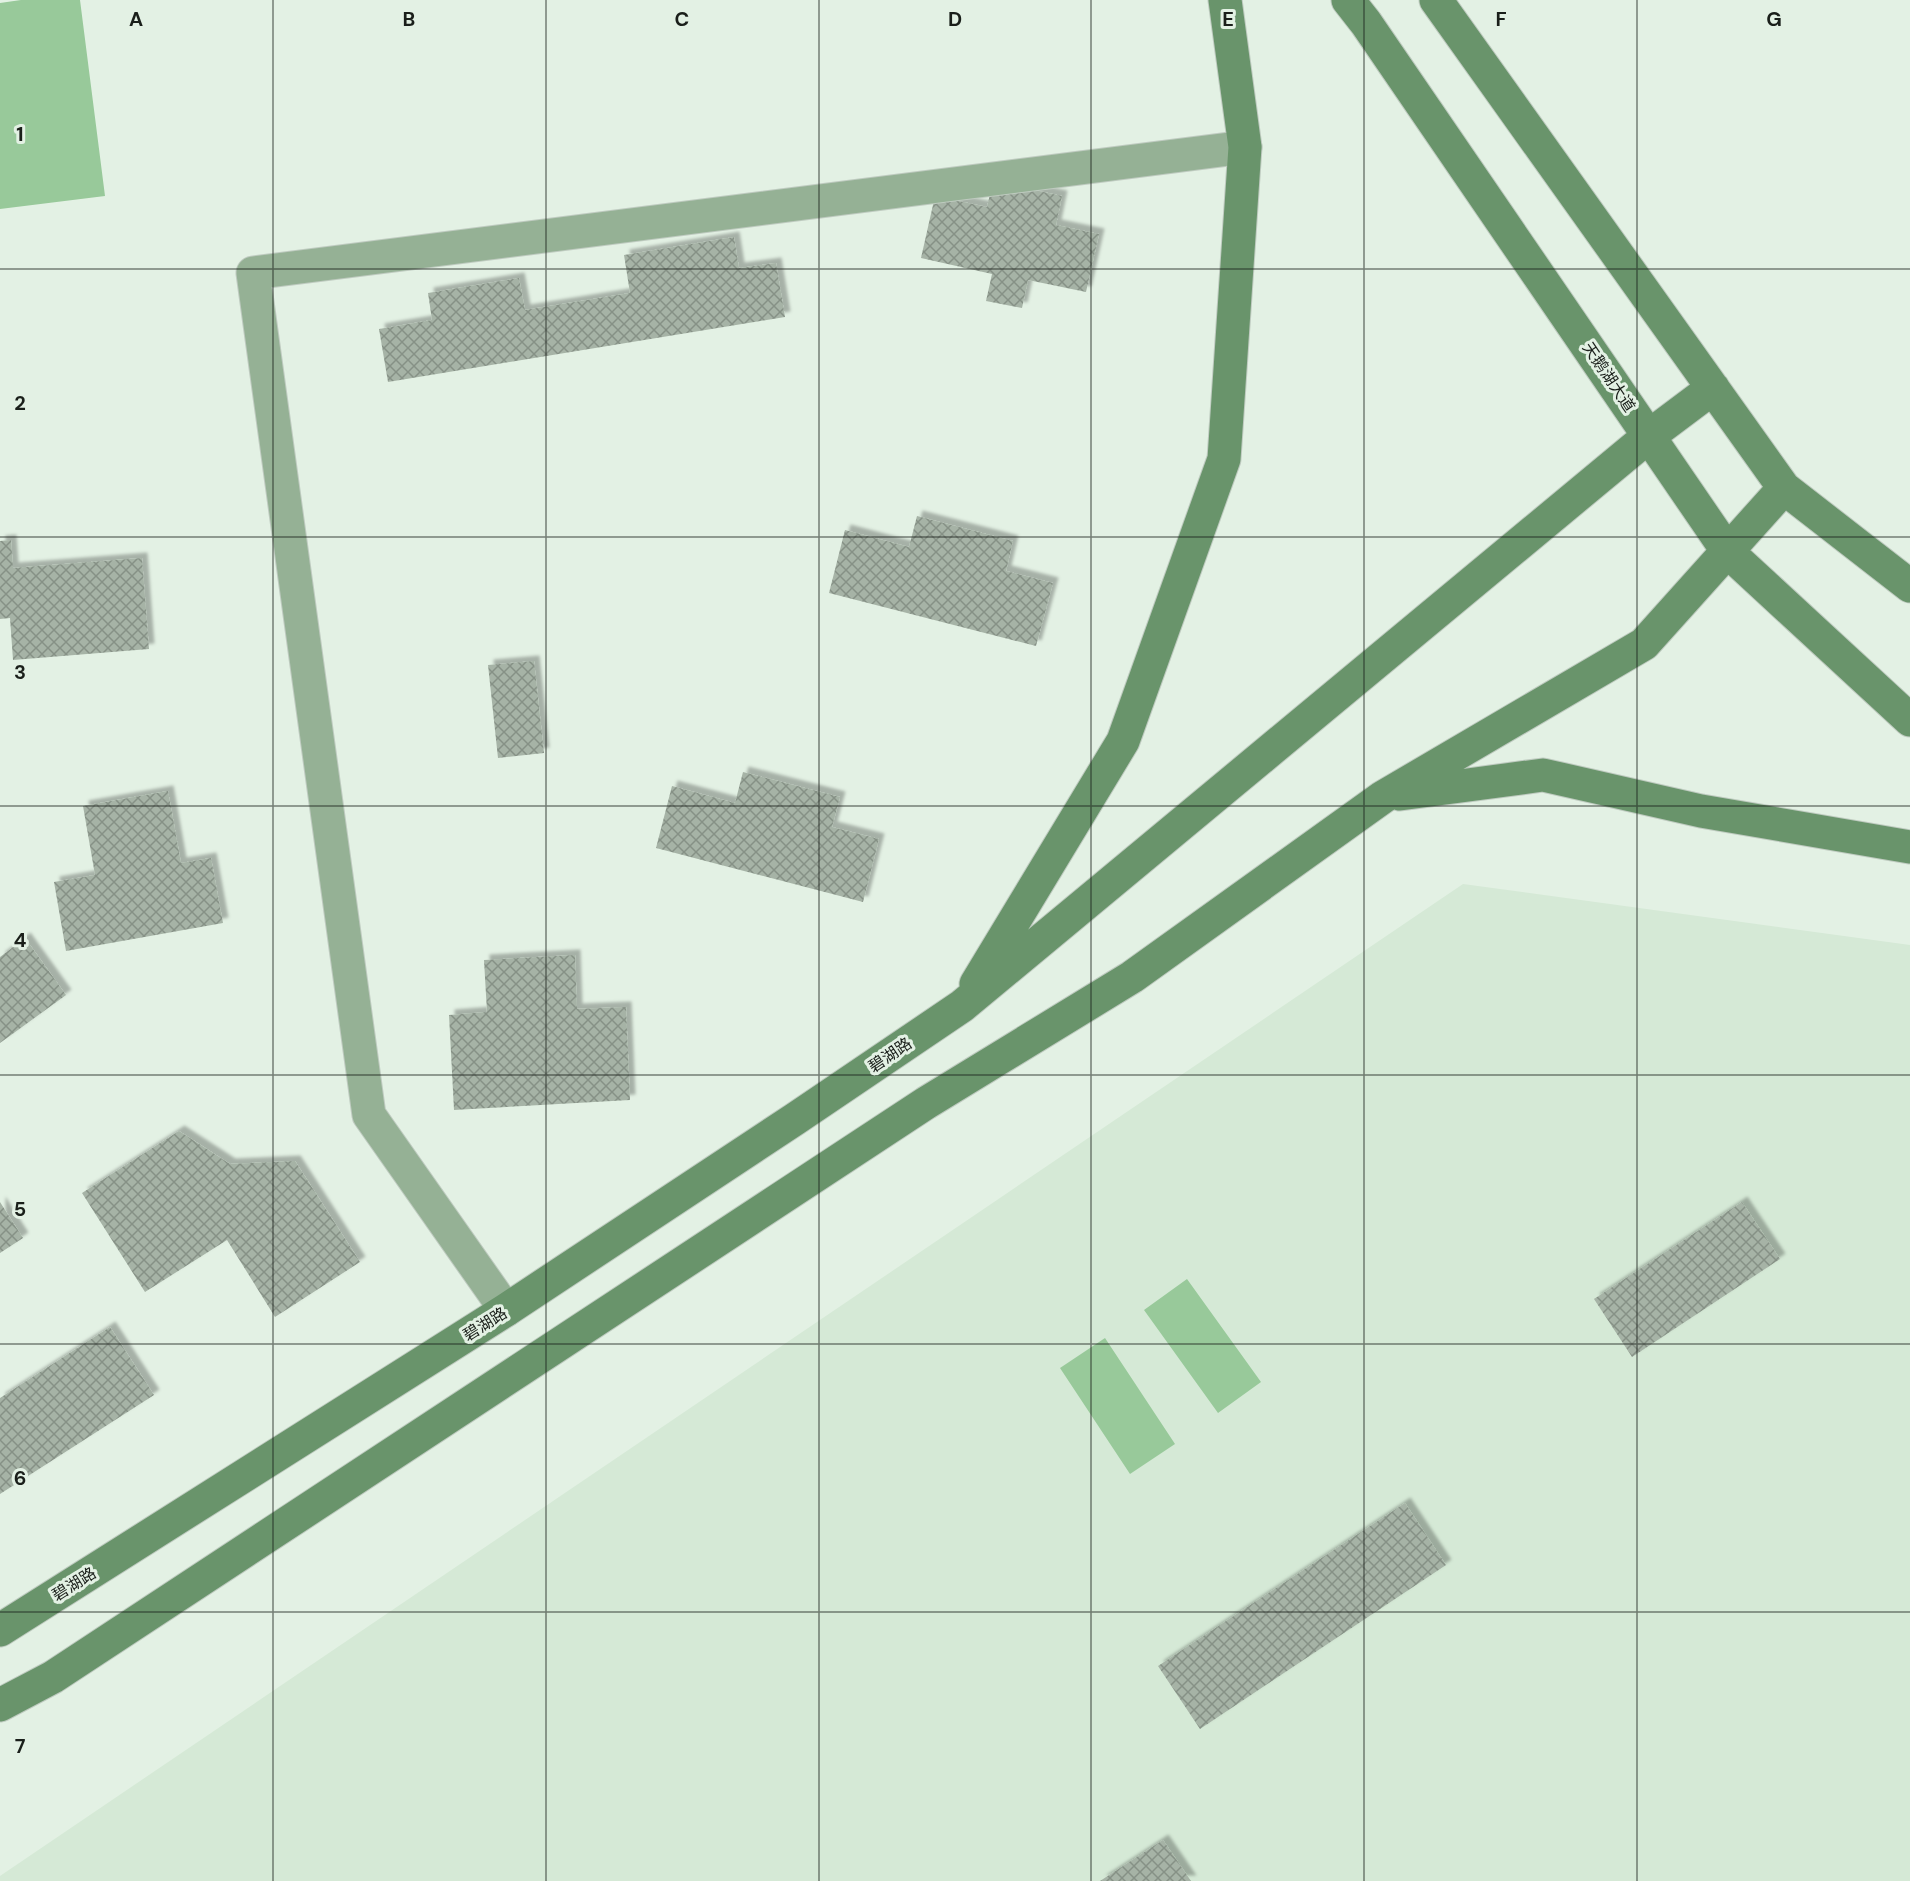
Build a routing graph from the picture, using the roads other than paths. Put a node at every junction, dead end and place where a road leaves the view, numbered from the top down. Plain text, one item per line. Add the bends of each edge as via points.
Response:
1 (1225, 0) edge
2 (1348, 0) edge
3 (1436, 0) edge
4 (1245, 147) junction
5 (1713, 388) junction
6 (1649, 436) junction
7 (1784, 488) junction
8 (1728, 552) junction
9 (1910, 586) edge
10 (1910, 720) edge
11 (1383, 797) junction
12 (1910, 847) edge
13 (962, 1006) junction
14 (506, 1310) junction
15 (0, 1630) edge
16 (0, 1705) edge

1 - 4 main road
2 - 6 main road, 天鹅湖大道
3 - 5 main road
4 - 13 main road via 1224,459 1123,741
4 - 14 street via 253,273 369,1115
5 - 6 main road, 碧湖路
5 - 7 main road
6 - 8 main road, 天鹅湖大道
6 - 13 main road, 碧湖路
7 - 8 main road
7 - 9 main road
8 - 10 main road, 天鹅湖大道
8 - 11 main road via 1644,644
11 - 12 main road via 1543,775 1701,811
11 - 16 main road via 1132,977 926,1103 53,1677
13 - 14 main road, 碧湖路
14 - 15 main road, 碧湖路

